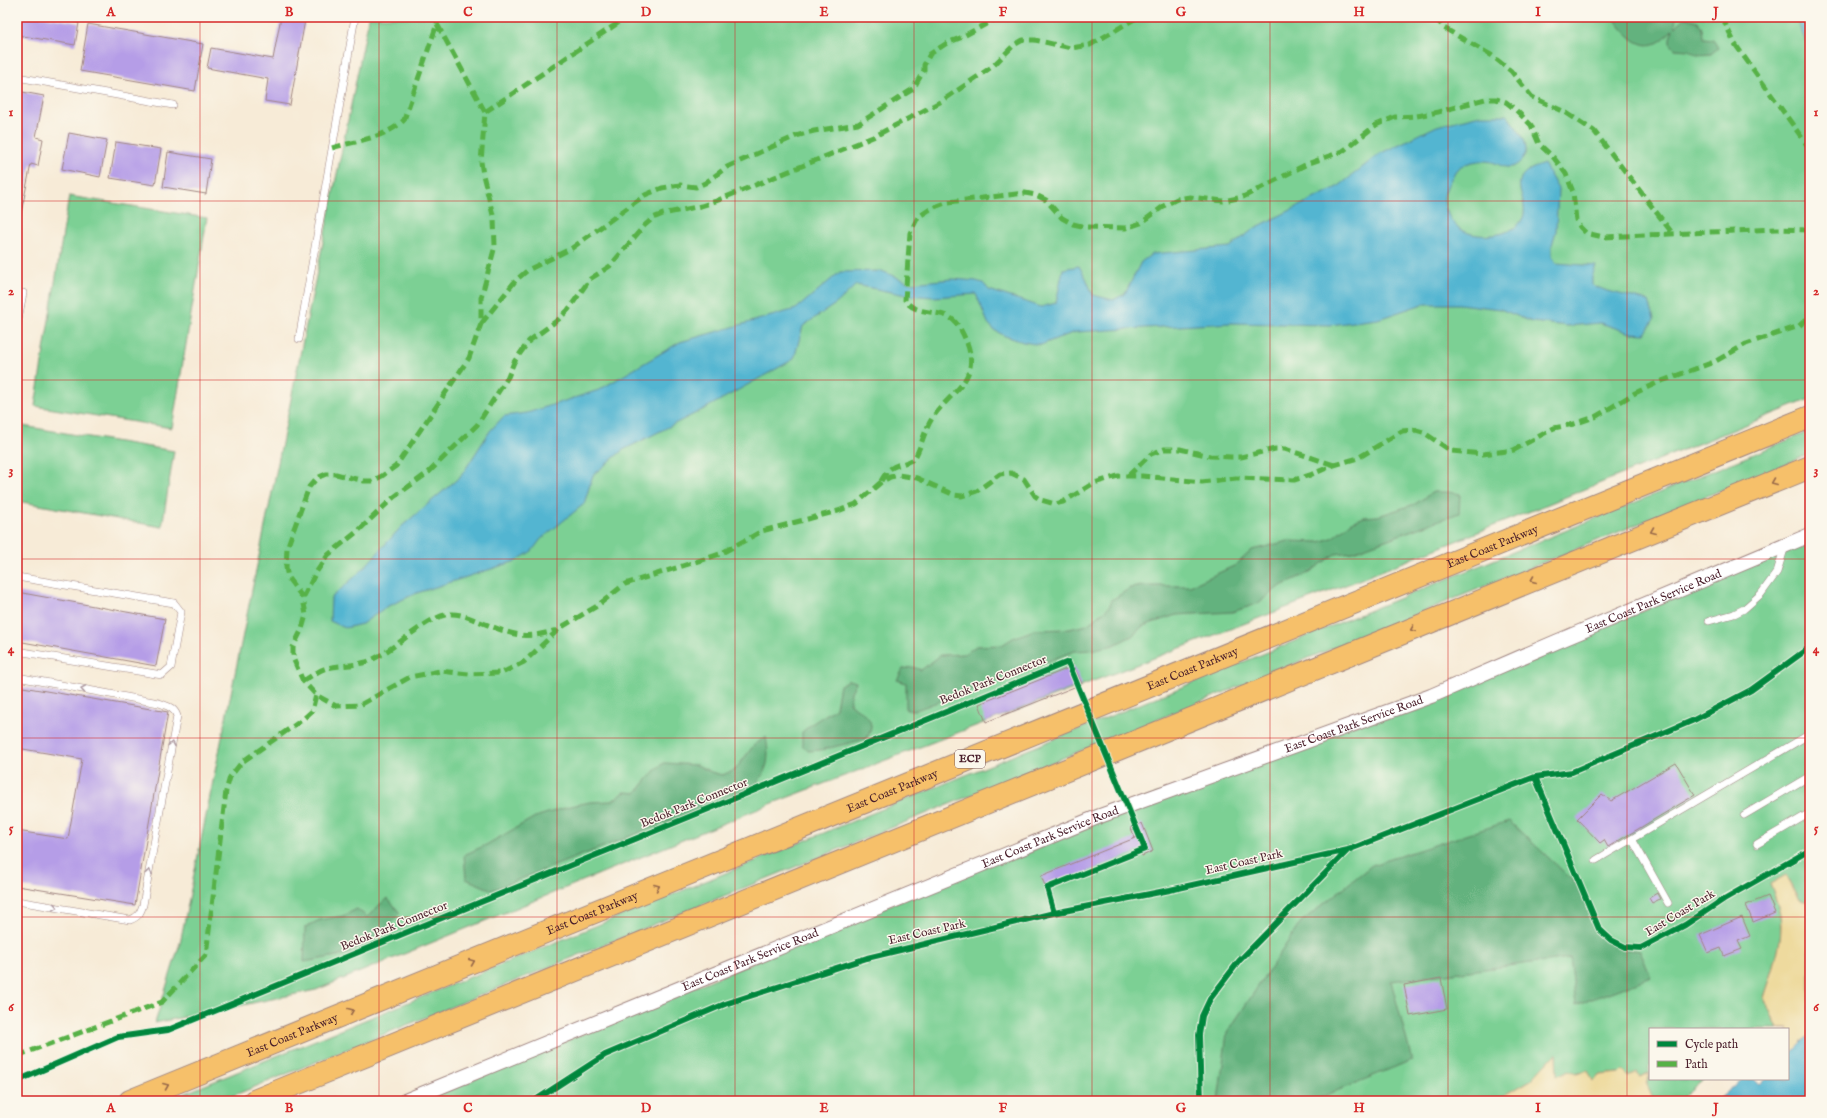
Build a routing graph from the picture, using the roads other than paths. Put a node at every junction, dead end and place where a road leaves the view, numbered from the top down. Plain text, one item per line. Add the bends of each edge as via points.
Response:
1 (355, 17) edge
2 (17, 77) edge
3 (173, 105) dead end
4 (23, 293) dead end
5 (17, 325) edge
6 (299, 339) dead end
7 (1810, 417) edge
8 (1810, 467) edge
9 (1810, 535) edge
10 (1785, 546) junction
11 (17, 577) edge
12 (1709, 621) dead end
13 (17, 651) edge
14 (17, 677) edge
15 (1810, 734) edge
16 (1810, 776) edge
17 (1810, 813) edge
18 (1744, 815) dead end
19 (1632, 839) junction
20 (1757, 844) dead end
21 (1596, 860) dead end
22 (17, 901) edge
23 (1668, 903) dead end
24 (130, 1101) edge
25 (254, 1101) edge
26 (405, 1101) edge

1 - 6 lane
2 - 3 lane
4 - 5 lane
24 -> 7 highway, East Coast Parkway / ECP
8 -> 25 highway
9 - 10 street, East Coast Park Service Road
10 - 12 lane via 1777,572 1761,594 1744,609
10 - 26 street, East Coast Park Service Road via 1431,696 1100,816
11 - 13 lane via 174,603 181,612 171,667 162,675
22 -> 14 lane via 130,920 136,918 143,906 177,716 175,710 159,703
15 - 19 lane
16 - 18 lane
17 - 20 lane
19 - 21 lane
19 - 23 lane

